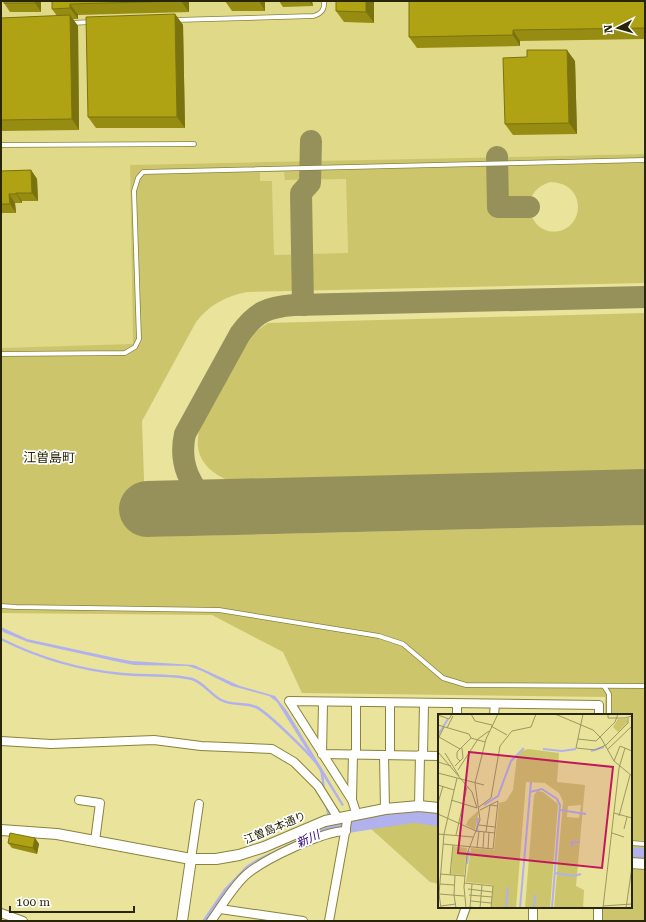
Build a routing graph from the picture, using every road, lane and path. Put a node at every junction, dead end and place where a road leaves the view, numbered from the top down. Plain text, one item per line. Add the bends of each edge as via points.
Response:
1 (324, 1) edge
2 (172, 20) edge
3 (95, 22) edge
4 (63, 23) edge
5 (194, 144) dead end
6 (1, 145) edge
7 (645, 160) edge
8 (1, 354) edge
9 (1, 606) edge
10 (604, 686) junction
11 (645, 686) edge
12 (323, 703) junction
13 (356, 703) junction
14 (390, 703) junction
15 (424, 704) junction
16 (457, 704) junction
17 (495, 704) junction
18 (457, 714) edge
19 (494, 714) edge
20 (599, 714) edge
21 (609, 714) edge
22 (1, 741) edge
23 (322, 754) junction
24 (354, 754) junction
25 (387, 755) junction
26 (421, 755) junction
27 (438, 756) edge
28 (79, 800) dead end
29 (352, 800) junction
30 (199, 804) dead end
31 (419, 806) junction
32 (438, 808) edge
33 (385, 809) junction
34 (348, 816) junction
35 (1, 830) edge
36 (346, 831) junction
37 (95, 841) junction
38 (632, 843) edge
39 (645, 844) edge
40 (191, 859) junction
41 (632, 863) edge
42 (645, 864) edge
43 (466, 908) edge
44 (533, 908) edge
45 (598, 908) edge
46 (220, 909) junction
47 (1, 913) edge
48 (23, 921) edge
49 (182, 921) edge
50 (211, 921) edge
51 (303, 921) edge
52 (329, 921) edge
53 (461, 921) edge
54 (534, 921) edge
55 (598, 921) edge

1 - 2 lane via 325,7 313,16
3 - 4 lane
5 - 6 lane
7 - 8 lane via 143,172 138,178 134,192 139,339 135,347 125,353
9 - 10 lane via 218,610 379,636 403,644 443,678 466,685
10 - 11 lane
10 - 21 lane via 609,694
12 - 13 street
12 - 23 street
12 - 23 street via 289,701
13 - 14 street
13 - 24 street
14 - 15 street
14 - 25 street
15 - 16 street
15 - 26 street
16 - 17 street
16 - 18 street
17 - 19 street
17 - 20 street via 599,705
22 - 34 street via 51,744 154,740 201,746 272,749 294,762
23 - 24 street
23 - 29 street
24 - 25 street
24 - 29 street
25 - 26 street
25 - 33 street
26 - 27 street
26 - 31 street
28 - 37 street via 100,803
29 - 34 street
30 - 40 street
31 - 32 street, 江曽島本通り
31 - 33 street, 江曽島本通り
33 - 34 street, 江曽島本通り
34 - 36 street
34 - 40 street, 江曽島本通り via 309,826 286,838 239,855 216,859
35 - 37 street, 江曽島本通り via 57,834
36 - 46 street via 319,836 268,861 247,875
36 - 52 street
37 - 40 street, 江曽島本通り
38 - 39 lane
40 - 49 street
41 - 42 street
43 - 53 street
44 - 54 street
45 - 55 street
46 - 50 street
46 - 51 street
47 - 48 street

